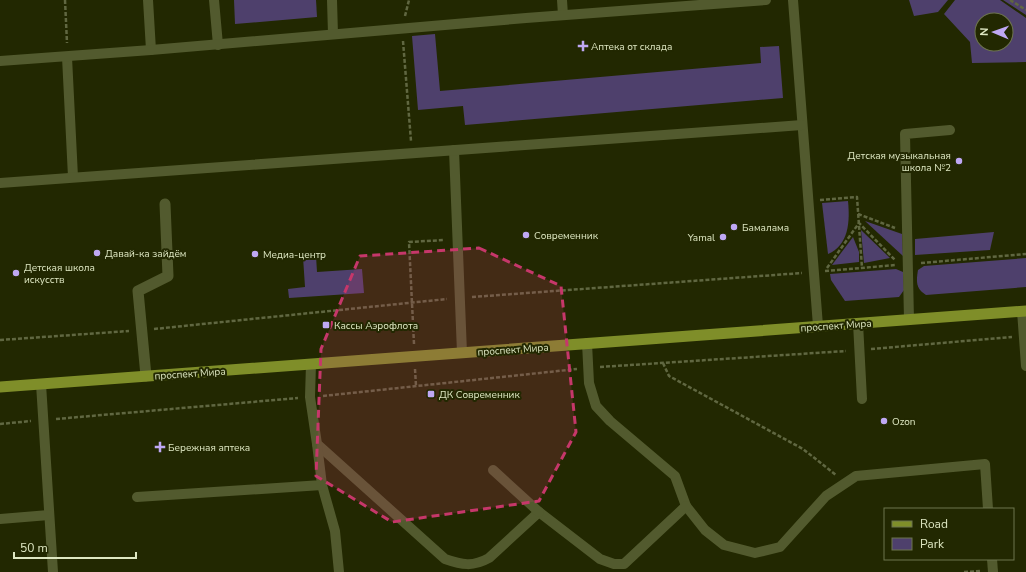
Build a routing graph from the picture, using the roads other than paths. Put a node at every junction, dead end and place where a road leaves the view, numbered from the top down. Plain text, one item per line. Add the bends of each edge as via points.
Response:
1 (148, 0) edge
2 (214, 0) edge
3 (332, 0) edge
4 (562, 0) edge
5 (766, 0) edge
6 (792, 0) edge
7 (702, 2) edge
8 (563, 15) junction
9 (333, 34) junction
10 (218, 44) junction
11 (151, 50) junction
12 (67, 57) junction
13 (0, 61) edge
14 (802, 125) junction
15 (950, 130) dead end
16 (454, 150) junction
17 (73, 177) junction
18 (0, 182) edge
19 (165, 204) dead end
20 (1024, 311) edge
21 (909, 320) junction
22 (858, 323) junction
23 (818, 326) junction
24 (588, 343) junction
25 (462, 353) junction
26 (311, 364) junction
27 (1026, 366) edge
28 (146, 376) junction
29 (41, 384) junction
30 (0, 387) edge
31 (862, 399) dead end
32 (317, 444) junction
33 (493, 470) dead end
34 (322, 485) junction
35 (137, 498) dead end
36 (686, 506) junction
37 (988, 508) edge
38 (539, 512) junction
39 (49, 515) junction
40 (0, 518) edge
41 (992, 560) edge
42 (53, 572) edge
43 (339, 572) edge
44 (993, 572) edge

1 - 11 lane
2 - 10 lane
3 - 9 lane
4 - 8 lane
5 - 7 lane
6 - 14 lane
7 - 8 lane
8 - 9 lane
9 - 10 lane
10 - 11 lane
11 - 12 lane
12 - 13 lane
12 - 17 lane
14 - 16 lane
14 - 23 lane
15 - 21 lane via 905,134
16 - 17 lane
16 - 25 lane
17 - 18 lane
19 - 28 street via 168,276 138,291
20 - 21 main road, проспект Мира
20 - 27 lane
21 - 22 main road, проспект Мира
22 - 23 main road, проспект Мира
22 - 31 lane
23 - 24 main road, проспект Мира
24 - 25 main road, проспект Мира
24 - 36 lane via 589,383 596,406 675,476
25 - 26 main road, проспект Мира
26 - 28 main road, проспект Мира
26 - 32 lane via 310,397
28 - 29 main road, проспект Мира
29 - 30 main road, проспект Мира
29 - 39 lane
32 - 34 lane
32 - 38 lane via 445,559 462,565 479,563 489,558
33 - 38 lane
34 - 35 lane
34 - 43 lane via 335,531
36 - 37 lane via 705,530 724,545 755,553 780,547 826,496 856,476 985,464
36 - 38 lane via 624,564 614,564 600,559
39 - 40 lane
39 - 42 lane
41 - 44 lane

